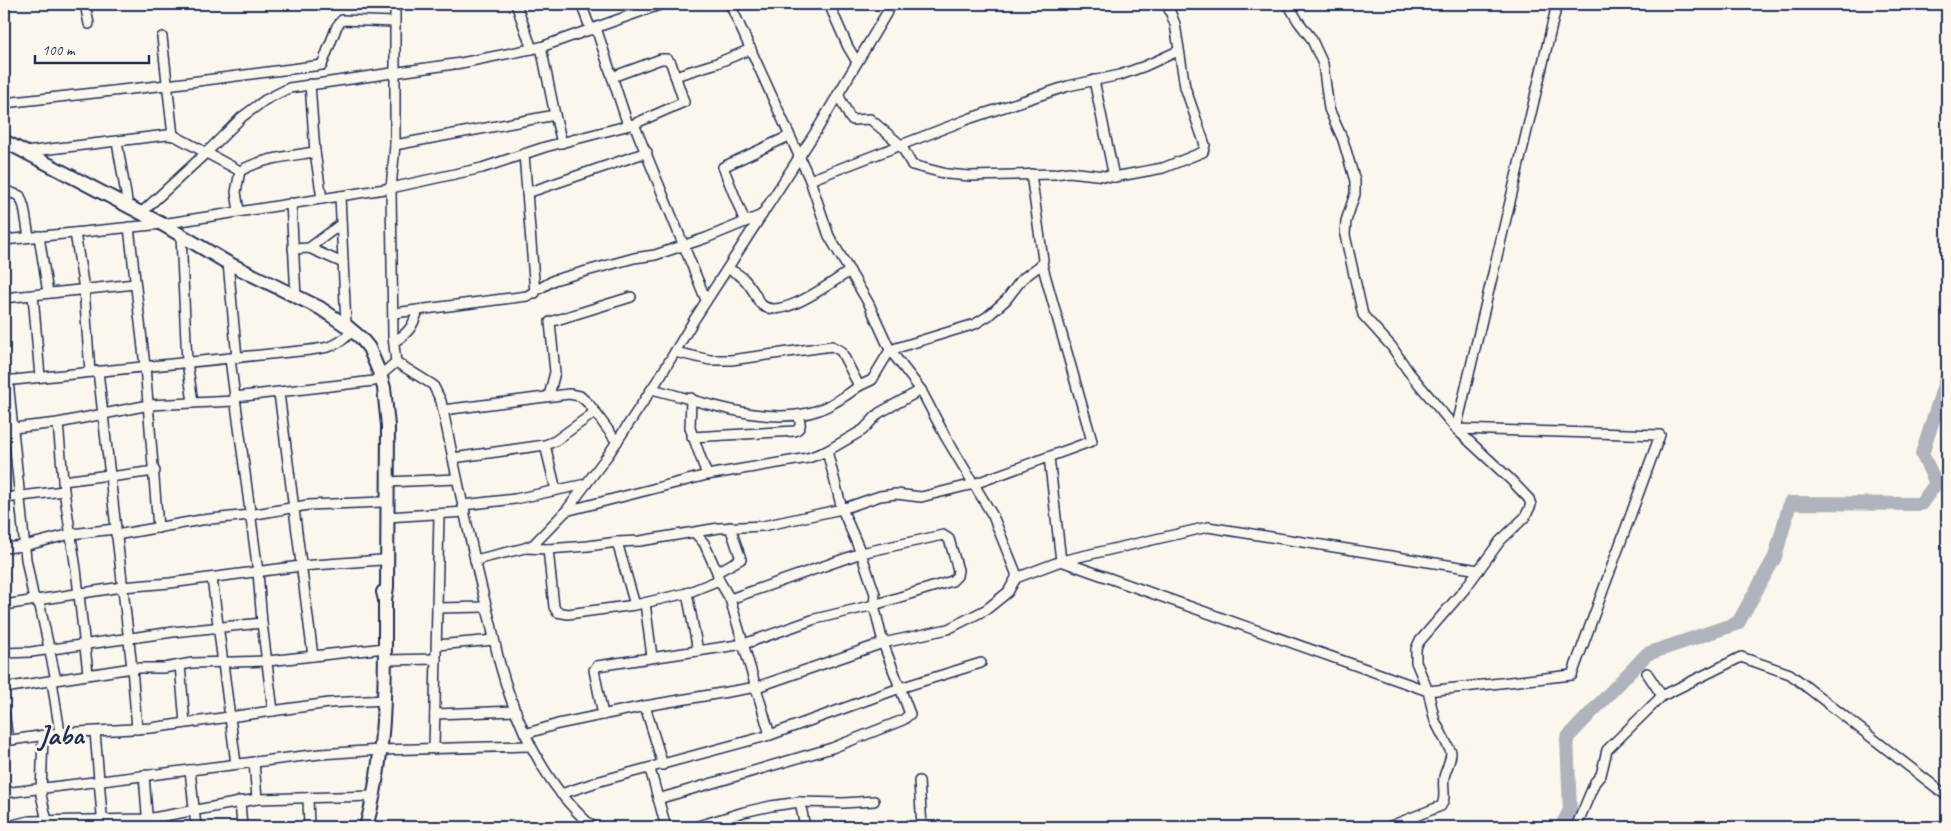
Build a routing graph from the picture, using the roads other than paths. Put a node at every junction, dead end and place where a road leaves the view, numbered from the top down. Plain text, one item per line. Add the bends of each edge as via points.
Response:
1 (85, 4) edge
2 (394, 4) edge
3 (516, 4) edge
4 (581, 4) edge
5 (662, 4) edge
6 (730, 4) edge
7 (830, 4) edge
8 (892, 4) edge
9 (1167, 4) edge
10 (1288, 4) edge
11 (1557, 4) edge
12 (394, 22) junction
13 (89, 24) dead end
14 (594, 29) junction
15 (162, 37) dead end
16 (536, 48) junction
17 (750, 49) junction
18 (1178, 51) junction
19 (857, 62) junction
20 (393, 74) junction
21 (676, 76) junction
22 (612, 77) junction
23 (1094, 80) junction
24 (310, 84) junction
25 (167, 85) junction
26 (838, 94) junction
27 (4, 103) edge
28 (555, 116) junction
29 (631, 125) junction
30 (173, 136) junction
31 (789, 136) junction
32 (4, 142) edge
33 (117, 142) junction
34 (562, 143) junction
35 (395, 145) junction
36 (901, 145) junction
37 (24, 152) junction
38 (207, 152) junction
39 (314, 152) junction
40 (646, 152) junction
41 (524, 154) junction
42 (799, 158) junction
43 (240, 171) junction
44 (1031, 174) junction
45 (1114, 177) junction
46 (810, 180) junction
47 (391, 188) junction
48 (4, 192) edge
49 (527, 193) junction
50 (340, 196) junction
51 (322, 199) junction
52 (291, 203) junction
53 (128, 206) junction
54 (238, 211) junction
55 (141, 213) junction
56 (763, 214) junction
57 (745, 222) junction
58 (162, 224) junction
59 (341, 224) junction
60 (129, 227) junction
61 (74, 233) junction
62 (39, 236) junction
63 (181, 236) junction
64 (28, 238) junction
65 (4, 240) edge
66 (684, 246) junction
67 (309, 248) junction
68 (293, 249) junction
69 (228, 263) junction
70 (343, 263) junction
71 (1042, 264) junction
72 (728, 269) junction
73 (850, 271) junction
74 (135, 284) junction
75 (84, 289) junction
76 (48, 293) junction
77 (534, 293) junction
78 (32, 295) junction
79 (296, 297) junction
80 (631, 297) dead end
81 (4, 298) edge
82 (706, 300) junction
83 (418, 310) junction
84 (394, 313) junction
85 (347, 330) junction
86 (394, 342) junction
87 (890, 350) junction
88 (675, 352) junction
89 (233, 358) junction
90 (187, 362) junction
91 (396, 362) junction
92 (145, 366) junction
93 (94, 371) junction
94 (40, 377) junction
95 (377, 378) junction
96 (6, 380) edge
97 (859, 386) junction
98 (652, 389) junction
99 (921, 390) junction
100 (279, 392) junction
101 (550, 396) junction
102 (691, 398) junction
103 (235, 399) junction
104 (193, 402) junction
105 (149, 405) junction
106 (443, 410) junction
107 (595, 412) junction
108 (102, 414) junction
109 (798, 415) junction
110 (58, 423) junction
111 (8, 429) edge
112 (1456, 429) junction
113 (692, 437) junction
114 (617, 442) junction
115 (544, 445) junction
116 (827, 451) junction
117 (1049, 457) junction
118 (453, 458) junction
119 (155, 471) junction
120 (707, 475) junction
121 (109, 476) junction
122 (457, 479) junction
123 (63, 481) junction
124 (387, 482) junction
125 (586, 484) junction
126 (974, 484) junction
127 (556, 490) junction
128 (64, 491) junction
129 (19, 497) junction
130 (4, 498) edge
131 (382, 502) junction
132 (294, 507) junction
133 (464, 509) junction
134 (842, 509) junction
135 (566, 511) junction
136 (439, 514) junction
137 (250, 515) junction
138 (387, 517) junction
139 (730, 527) junction
140 (158, 528) junction
141 (116, 532) junction
142 (696, 533) junction
143 (71, 534) junction
144 (618, 542) junction
145 (24, 546) junction
146 (4, 548) edge
147 (525, 548) junction
148 (548, 549) junction
149 (861, 553) junction
150 (381, 560) junction
151 (474, 560) junction
152 (1062, 561) junction
153 (301, 566) junction
154 (1479, 570) junction
155 (258, 572) junction
156 (718, 576) junction
157 (212, 578) junction
158 (1016, 578) junction
159 (122, 587) junction
160 (78, 593) junction
161 (687, 593) junction
162 (35, 599) junction
163 (730, 599) junction
164 (384, 600) junction
165 (645, 603) junction
166 (4, 604) edge
167 (634, 605) junction
168 (874, 605) junction
169 (486, 607) junction
170 (437, 608) junction
171 (262, 623) junction
172 (220, 627) junction
173 (128, 638) junction
174 (494, 640) junction
175 (883, 643) junction
176 (83, 644) junction
177 (744, 644) junction
178 (437, 645) junction
179 (49, 650) junction
180 (698, 650) junction
181 (4, 653) edge
182 (385, 654) junction
183 (313, 656) junction
184 (652, 658) junction
185 (436, 659) junction
186 (268, 662) junction
187 (223, 663) junction
188 (981, 663) dead end
189 (180, 665) junction
190 (132, 668) junction
191 (88, 673) junction
192 (1647, 673) dead end
193 (54, 680) junction
194 (757, 687) junction
195 (4, 688) edge
196 (900, 688) junction
197 (1428, 691) junction
198 (1662, 696) junction
199 (385, 700) junction
200 (645, 706) junction
201 (273, 711) junction
202 (516, 711) junction
203 (4, 712) edge
204 (435, 714) junction
205 (603, 715) junction
206 (230, 716) junction
207 (185, 723) junction
208 (137, 729) junction
209 (95, 732) junction
210 (60, 734) junction
211 (525, 734) junction
212 (43, 735) junction
213 (770, 735) junction
214 (6, 740) edge
215 (530, 746) junction
216 (434, 748) junction
217 (380, 750) junction
218 (254, 762) junction
219 (236, 764) junction
220 (663, 766) junction
221 (650, 769) junction
222 (190, 770) junction
223 (144, 775) junction
224 (99, 781) junction
225 (919, 781) dead end
226 (41, 788) junction
227 (4, 793) edge
228 (561, 794) junction
229 (375, 796) junction
230 (1947, 796) edge
231 (308, 798) junction
232 (257, 799) junction
233 (658, 799) junction
234 (874, 800) dead end
235 (240, 801) junction
236 (800, 802) junction
237 (194, 809) junction
238 (47, 821) junction
239 (147, 823) edge
240 (103, 824) edge
241 (4, 827) edge
242 (196, 827) edge
243 (242, 827) edge
244 (309, 827) edge
245 (366, 827) edge
246 (593, 827) edge
247 (666, 827) edge
248 (695, 827) edge
249 (805, 827) edge
250 (922, 827) edge
251 (1388, 827) edge
252 (1576, 827) edge

1 - 13 street
2 - 12 street
3 - 16 street
4 - 14 street
5 - 14 street
6 - 17 street
7 - 19 street
8 - 19 street
9 - 18 street via 1175,24
10 - 112 street via 1311,38 1323,64 1329,109 1343,140 1355,181 1345,235 1363,315
11 - 112 street
12 - 20 street
12 - 25 street via 342,20 322,65
14 - 16 street
14 - 22 street
15 - 25 street
16 - 20 street
16 - 28 street
17 - 21 street
17 - 31 street
18 - 23 street via 1128,72
18 - 45 street via 1185,88 1205,149 1163,168
19 - 26 street
20 - 24 street
20 - 35 street
21 - 22 street via 671,63 661,59
21 - 29 street via 684,102
22 - 29 street
23 - 36 street via 971,118
23 - 45 street
24 - 38 street via 289,88 265,100 242,117
24 - 39 street
25 - 27 street
25 - 30 street
26 - 36 street via 850,118 870,119
26 - 42 street
28 - 34 street
28 - 35 street
29 - 34 street
29 - 40 street
30 - 33 street
30 - 38 street
31 - 42 street
31 - 57 street via 723,167
32 - 37 main road
33 - 37 street
33 - 53 street
34 - 41 street
35 - 47 street
36 - 44 street via 912,166 933,172 970,176
36 - 46 street
37 - 53 main road
38 - 43 street
38 - 55 street
39 - 43 street via 278,158
39 - 51 street
40 - 49 street
40 - 66 street
41 - 47 street via 482,168
41 - 49 street
42 - 46 street
42 - 56 street
43 - 54 street via 236,192
44 - 45 street via 1069,172
44 - 71 street
46 - 73 street via 829,236
47 - 50 street
47 - 84 street
48 - 64 street via 20,196
49 - 77 street
50 - 51 street
50 - 59 street
51 - 52 street
52 - 54 street
52 - 68 street
53 - 55 main road
54 - 58 street
55 - 58 main road
56 - 57 street
56 - 72 street
57 - 66 street
58 - 60 street
58 - 63 main road
59 - 67 street
59 - 70 street
60 - 61 street
60 - 74 street
61 - 62 street
61 - 75 street
62 - 64 street
62 - 76 street
63 - 69 main road
63 - 90 street
64 - 65 street
66 - 77 street via 554,280
66 - 82 street
67 - 68 street
67 - 70 street
68 - 79 street
69 - 79 main road
69 - 89 street
70 - 85 street
71 - 87 street via 1022,279 1006,300 975,324
71 - 117 street via 1092,441
72 - 73 street via 746,279 761,304 769,309 798,303
72 - 82 street
73 - 87 street
74 - 75 street
74 - 92 street
75 - 76 street
75 - 93 street
76 - 78 street
77 - 83 street
78 - 81 street
78 - 94 street
79 - 85 main road
80 - 101 street via 550,322 555,372
82 - 88 street
83 - 84 street
83 - 86 street via 407,334
84 - 86 street
85 - 89 street via 338,344 332,347
85 - 95 main road
86 - 91 street
87 - 97 street via 872,380
87 - 99 street
88 - 97 street via 710,360 731,360 832,346 841,351
88 - 98 street
89 - 90 street
89 - 103 street
90 - 92 street
90 - 104 street
91 - 95 street
91 - 106 street via 432,385
92 - 93 street
92 - 105 street
93 - 94 street
93 - 108 street
94 - 96 street
95 - 100 street
95 - 124 main road via 388,426
95 - 131 main road
96 - 111 street
97 - 109 street via 838,401
98 - 102 street
98 - 114 street
99 - 116 street via 879,413 863,430
99 - 126 street
100 - 103 street
100 - 132 street
101 - 106 street
101 - 107 street via 580,396
102 - 109 street via 759,414
102 - 113 street
103 - 104 street
103 - 137 street
104 - 105 street
105 - 108 street
105 - 119 street
106 - 118 street
107 - 114 street
107 - 115 street via 555,441
108 - 110 street
108 - 121 street
109 - 113 street via 801,424 795,431
110 - 111 street
110 - 123 street
111 - 129 street
112 - 154 street via 1530,499 1531,505 1525,517 1500,541
112 - 197 street via 1660,435 1572,675
113 - 120 street
114 - 125 street
115 - 118 street
115 - 127 street
116 - 120 street via 808,458
116 - 134 street
117 - 126 street
117 - 152 street
118 - 122 street
119 - 121 street
119 - 140 street
120 - 135 street
121 - 123 street
121 - 141 street
122 - 124 street
122 - 133 street
123 - 128 street
124 - 138 main road
125 - 127 street
125 - 135 street
126 - 134 street via 921,496 880,496
126 - 158 street via 993,516
127 - 133 street
128 - 129 street
128 - 143 street
129 - 130 street
129 - 145 street
131 - 132 street
131 - 150 main road
132 - 137 street
132 - 153 street
133 - 136 street
133 - 151 street
134 - 139 street via 762,526
134 - 149 street
135 - 147 street via 534,544
136 - 138 street
136 - 170 street
137 - 140 street
137 - 155 street
138 - 164 main road via 387,587
139 - 142 street
139 - 156 street via 741,559
140 - 141 street
141 - 143 street
141 - 159 street
142 - 144 street
142 - 156 street via 704,543
143 - 145 street
143 - 160 street
144 - 148 street
144 - 167 street
145 - 146 street
145 - 162 street
147 - 148 street
147 - 151 street
148 - 167 street via 557,612 568,614
149 - 163 street
149 - 168 street via 875,594
149 - 168 street via 946,535 958,570 952,581
150 - 153 street
150 - 164 main road
151 - 169 street
152 - 154 street via 1208,527
152 - 158 street
152 - 197 street
153 - 155 street
153 - 183 street
154 - 197 street via 1416,649 1416,662
155 - 157 street
155 - 171 street
156 - 161 street
156 - 163 street
157 - 159 street
157 - 172 street
158 - 175 street via 1008,592 987,609 948,629
159 - 160 street
159 - 173 street
160 - 162 street
160 - 176 street
161 - 165 street
161 - 180 street
162 - 166 street
162 - 179 street via 40,606
163 - 177 street
164 - 182 main road
165 - 167 street
165 - 184 street
168 - 175 street
168 - 177 street via 815,619
169 - 170 street
169 - 174 street
170 - 178 street
171 - 172 street
171 - 186 street
172 - 173 street
172 - 187 street
173 - 176 street
173 - 190 street
174 - 178 street
174 - 202 street
175 - 194 street
175 - 196 street
176 - 179 street
176 - 191 street
177 - 180 street
177 - 194 street
178 - 185 street
179 - 181 street
179 - 193 street
180 - 184 street
182 - 183 street
182 - 185 street
182 - 199 main road
183 - 186 street
184 - 205 street via 594,668
185 - 204 street
186 - 187 street
186 - 201 street
187 - 189 street
187 - 206 street
188 - 196 street
189 - 190 street
189 - 207 street
190 - 191 street
190 - 208 street
191 - 193 street
192 - 198 street
193 - 195 street
193 - 210 street
194 - 200 street
194 - 213 street
196 - 213 street
196 - 233 street via 910,714 903,720 832,748
197 - 251 street via 1435,721 1451,752 1444,779 1444,803 1437,809
198 - 230 street via 1741,657 1790,674
198 - 252 street via 1607,750 1601,775 1594,782
199 - 201 street
199 - 217 main road
200 - 205 street
200 - 220 street
201 - 206 street
202 - 204 street
202 - 211 street
203 - 214 street
204 - 216 street
205 - 211 street
206 - 207 street
206 - 219 street
207 - 208 street
208 - 209 street
209 - 210 street
209 - 224 street
210 - 212 street
211 - 215 street
212 - 214 street
212 - 226 street
213 - 220 street
215 - 216 street
215 - 228 street
216 - 217 street
217 - 218 street
217 - 229 main road
218 - 219 street
218 - 232 street
219 - 222 street
220 - 221 street
221 - 228 street
221 - 233 street
222 - 223 street
222 - 237 street
223 - 224 street
223 - 239 street
224 - 226 street
224 - 240 street
225 - 250 street
226 - 227 street
226 - 238 street
228 - 246 street
229 - 231 street
229 - 245 main road
231 - 232 street
231 - 244 street
232 - 235 street
233 - 247 street
234 - 236 street
235 - 237 street
235 - 243 street
236 - 248 street via 744,812
236 - 249 street
237 - 239 street
237 - 242 street
238 - 240 street
238 - 241 street
239 - 240 street

